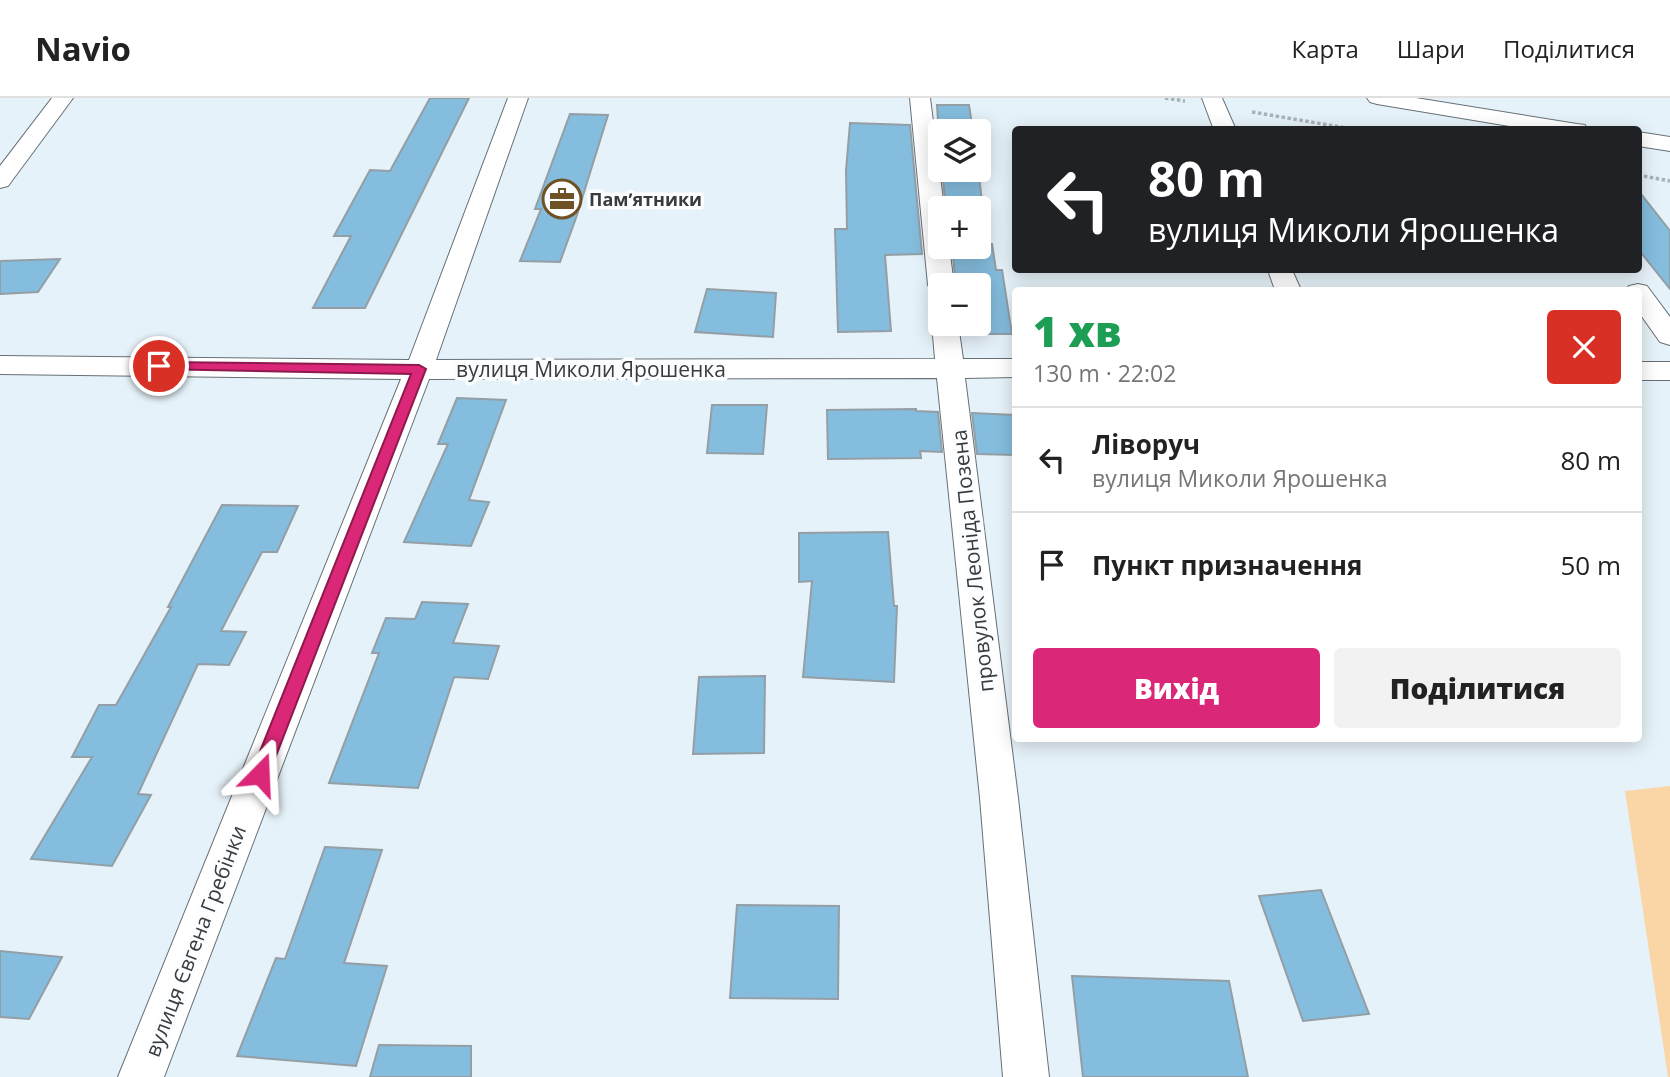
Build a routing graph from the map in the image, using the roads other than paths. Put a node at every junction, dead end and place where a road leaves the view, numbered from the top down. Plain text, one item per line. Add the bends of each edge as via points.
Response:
1 (63, 98) edge
2 (518, 98) edge
3 (920, 98) edge
4 (1377, 98) edge
5 (1214, 102) edge
6 (1223, 126) edge
7 (1552, 126) edge
8 (1642, 140) edge
9 (1670, 144) edge
10 (0, 181) edge
11 (940, 273) edge
12 (1623, 273) edge
13 (1634, 287) edge
14 (1642, 298) edge
15 (946, 336) edge
16 (1670, 336) edge
17 (0, 365) edge
18 (950, 368) junction
19 (1012, 368) edge
20 (419, 369) junction
21 (1642, 371) edge
22 (1670, 371) edge
23 (141, 1077) edge
24 (1026, 1077) edge

1 - 10 street
2 - 20 street, вулиця Євгена Гребінки
3 - 11 street
4 - 7 street
5 - 6 street
8 - 9 street
12 - 13 street
14 - 16 street
15 - 18 street, провулок Леоніда Позена
17 - 20 street, вулиця Миколи Ярошенка
18 - 19 street, вулиця Миколи Ярошенка
18 - 20 street, вулиця Миколи Ярошенка
18 - 24 street, провулок Леоніда Позена
20 - 23 street, вулиця Євгена Гребінки
21 - 22 street

